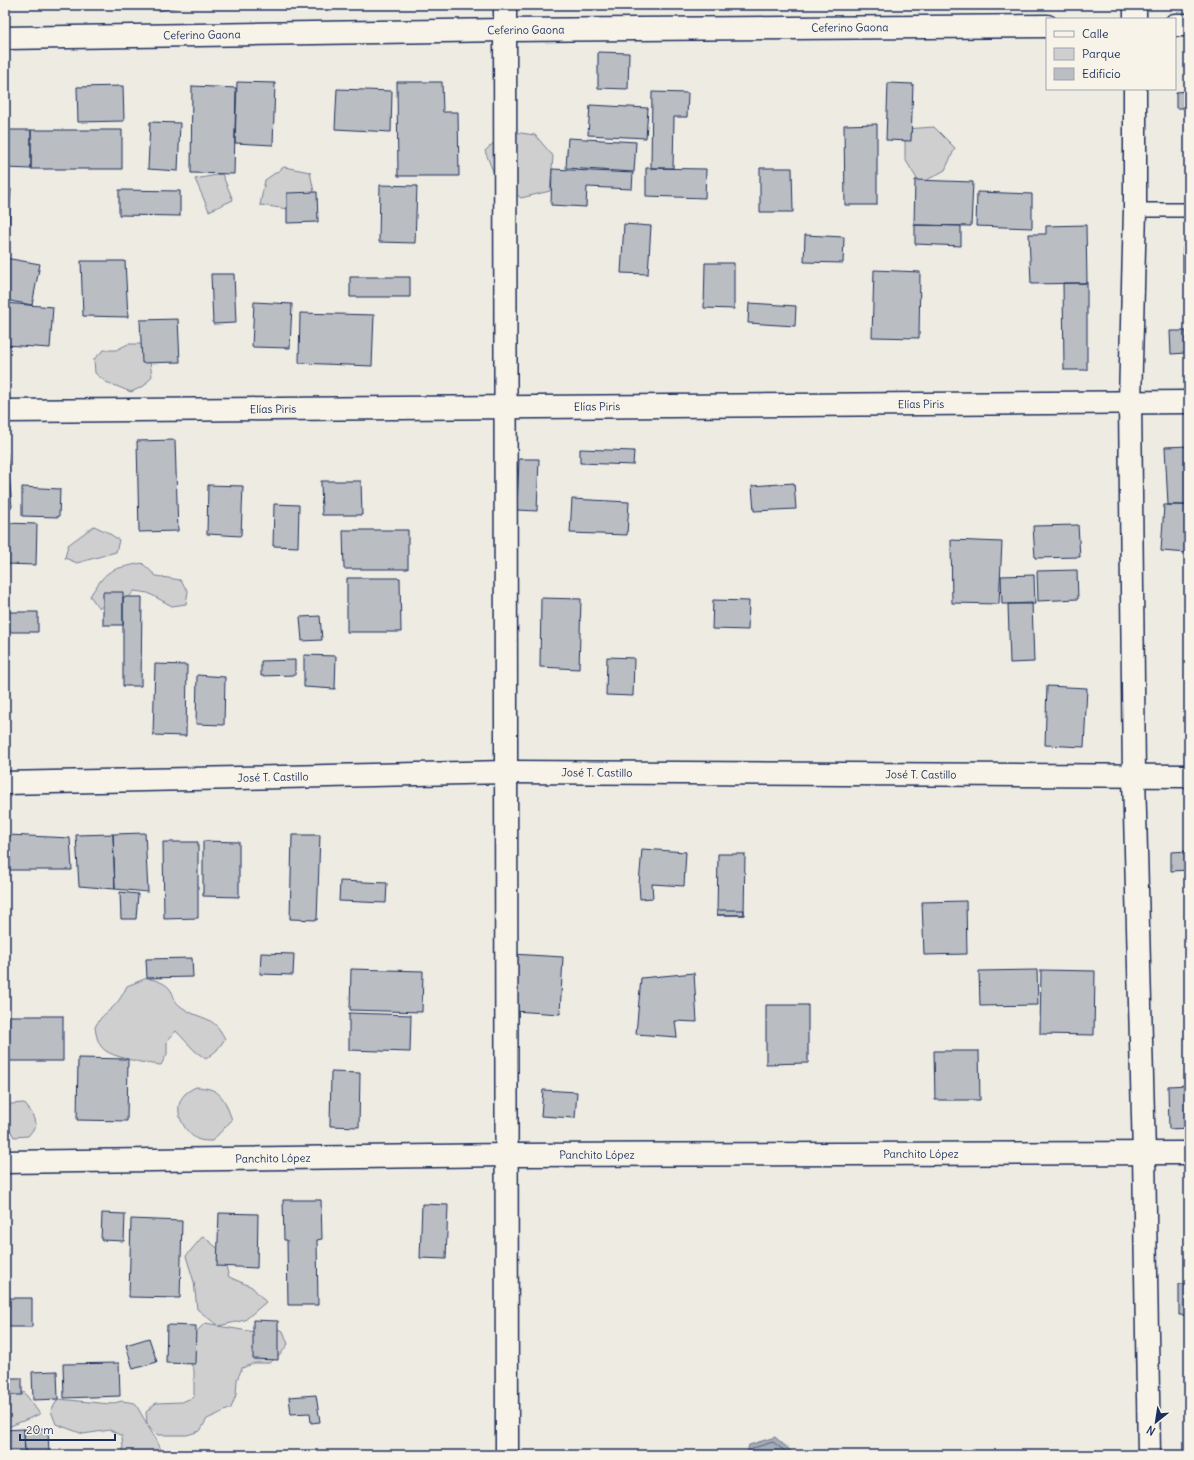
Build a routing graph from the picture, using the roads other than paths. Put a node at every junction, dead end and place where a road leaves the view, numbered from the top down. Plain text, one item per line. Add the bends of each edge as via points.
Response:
1 (505, 5) edge
2 (1135, 5) edge
3 (1135, 18) edge
4 (1176, 25) edge
5 (1189, 25) edge
6 (1046, 26) edge
7 (505, 30) junction
8 (5, 38) edge
9 (1135, 90) edge
10 (1135, 210) junction
11 (1189, 210) edge
12 (1130, 401) junction
13 (1189, 402) edge
14 (505, 407) junction
15 (5, 411) edge
16 (507, 772) junction
17 (1134, 776) junction
18 (1189, 776) edge
19 (5, 783) edge
20 (1189, 1153) edge
21 (1144, 1154) junction
22 (507, 1155) junction
23 (5, 1162) edge
24 (507, 1455) edge
25 (1149, 1455) edge

1 - 7 street
2 - 3 street
4 - 5 street
6 - 7 street, Ceferino Gaona
7 - 8 street, Ceferino Gaona
7 - 14 street
9 - 10 street
10 - 11 lane
10 - 12 street
12 - 13 street, Elías Piris
12 - 14 street, Elías Piris
12 - 17 street
14 - 15 street, Elías Piris
14 - 16 street
16 - 17 street, José T. Castillo
16 - 19 street, José T. Castillo
16 - 22 street
17 - 18 street, José T. Castillo
17 - 21 street
20 - 21 street, Panchito López
21 - 22 street, Panchito López
21 - 25 street
22 - 23 street, Panchito López
22 - 24 street

